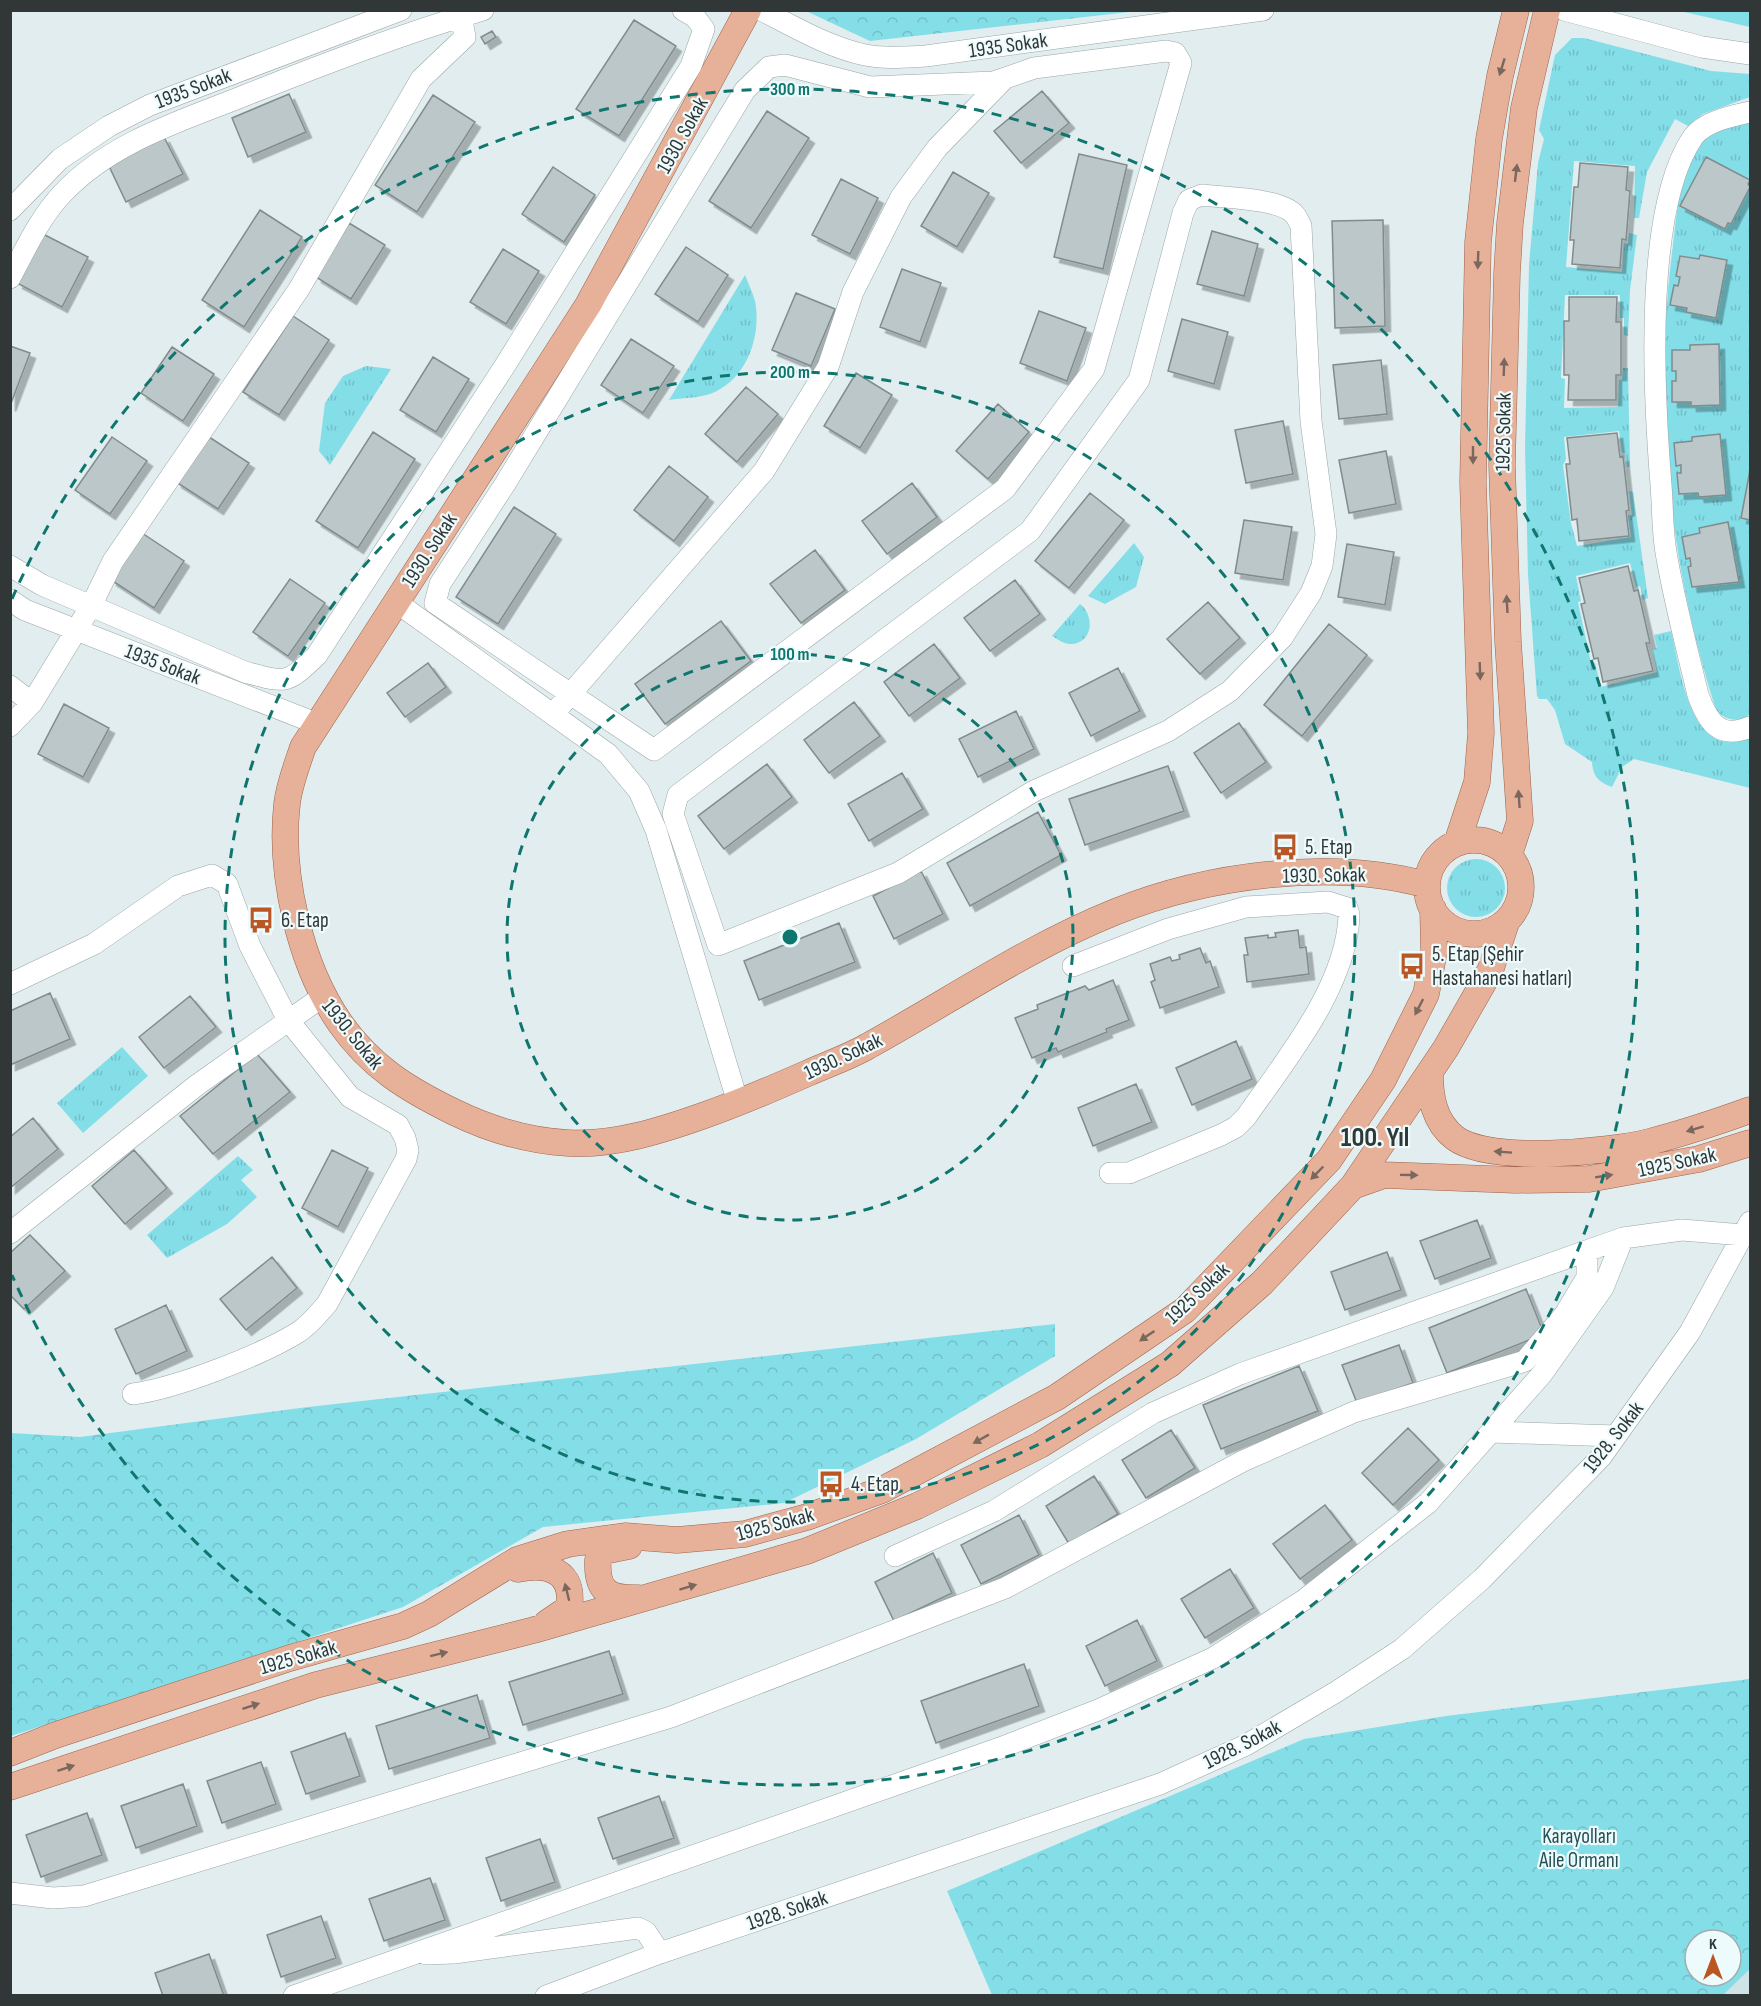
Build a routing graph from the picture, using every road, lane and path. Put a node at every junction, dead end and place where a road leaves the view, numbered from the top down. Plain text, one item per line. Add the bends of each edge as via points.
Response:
1 (401, 10) edge
2 (483, 10) edge
3 (683, 10) edge
4 (748, 10) edge
5 (761, 10) edge
6 (1263, 10) edge
7 (1516, 10) edge
8 (1547, 10) edge
9 (1564, 10) edge
10 (461, 14) edge
11 (1750, 54) edge
12 (1003, 80) junction
13 (1750, 112) edge
14 (10, 210) edge
15 (10, 278) edge
16 (10, 566) edge
17 (10, 600) edge
18 (396, 602) junction
19 (91, 606) junction
20 (76, 630) junction
21 (10, 686) edge
22 (570, 694) junction
23 (32, 703) junction
24 (554, 713) junction
25 (318, 724) junction
26 (10, 726) edge
27 (1750, 728) edge
28 (1457, 843) junction
29 (1509, 855) junction
30 (1430, 897) junction
31 (1158, 898) junction
32 (1506, 922) junction
33 (1168, 929) junction
34 (718, 945) junction
35 (693, 953) junction
36 (1073, 966) dead end
37 (10, 984) edge
38 (322, 997) junction
39 (288, 1020) junction
40 (1430, 1072) junction
41 (738, 1103) junction
42 (1750, 1110) edge
43 (1750, 1143) edge
44 (1110, 1173) dead end
45 (1353, 1186) junction
46 (1747, 1228) edge
47 (10, 1233) edge
48 (1623, 1238) junction
49 (1587, 1251) junction
50 (133, 1394) dead end
51 (1491, 1432) junction
52 (1616, 1436) junction
53 (677, 1540) junction
54 (895, 1556) dead end
55 (469, 1590) junction
56 (654, 1597) junction
57 (534, 1630) junction
58 (10, 1753) edge
59 (10, 1786) edge
60 (10, 1893) edge
61 (660, 1953) junction
62 (404, 1955) junction
63 (294, 1995) edge
64 (546, 1995) edge

1 - 14 street, 1935 Sokak via 129,115 60,159
2 - 10 street
3 - 19 street via 704,29 691,66 506,364 317,655 291,678 277,681 245,672
4 - 18 main road, 1930. Sokak via 588,305
5 - 6 street, 1935 Sokak via 836,47 866,56 899,58
7 -> 28 main road, 1925 Sokak via 1489,139 1478,242 1473,482 1481,733 1477,782
29 -> 8 main road, 1925 Sokak via 1520,821 1502,465 1507,273 1524,108
9 - 11 street via 1702,47
10 - 15 street via 133,141 94,166 63,193 35,230
10 - 19 street via 465,37 421,79 299,289 113,561
12 - 22 street via 937,148 900,197 853,292 828,367 764,471
12 - 22 street via 870,87 785,66 769,67 745,90 440,584 435,603
12 - 22 street via 1034,68 1166,51 1175,53 1181,63 1094,369 1005,489 654,750
13 - 27 street via 1706,125 1694,136 1675,176 1664,226 1654,334 1666,556 1698,695 1714,725 1736,732
16 - 19 street
17 - 20 street, 1935 Sokak
18 - 24 street
18 - 25 main road, 1930. Sokak
19 - 20 street
20 - 23 street
20 - 25 street, 1935 Sokak
21 - 23 street
22 - 24 street
23 - 26 street
24 - 35 street via 608,754 639,791 656,830
25 - 38 main road, 1930. Sokak via 303,747 287,802 287,862 296,918
28 - 29 main road via 1485,841
28 - 30 main road via 1436,860
29 - 32 main road via 1518,868 1521,890 1515,911
30 - 31 main road, 1930. Sokak via 1364,872 1232,880
30 - 32 main road via 1441,921 1466,934 1480,934
30 -> 53 main road, 1925 Sokak via 1434,952 1426,994 1383,1080 1329,1160 1185,1310 1057,1397 882,1490 745,1534
31 - 33 street
31 - 41 main road, 1930. Sokak via 1115,912 1034,950 864,1049
32 - 40 main road, 1925 Sokak via 1490,970
33 - 36 street
33 - 44 street via 1246,907 1328,902 1347,908 1349,915 1339,963 1314,1017 1246,1117 1221,1135 1129,1173
34 - 34 street via 673,814 678,795 1030,531 1139,380 1189,200 1202,195 1262,202 1295,214 1301,226 1311,421 1326,534 1322,566 1311,593 1282,638 1230,691 1168,731 1034,791 898,873
34 - 35 street
35 - 41 street
37 - 39 street via 94,944 178,885 212,875 227,884 250,946
38 - 39 street
38 - 41 main road, 1930. Sokak via 351,1038 384,1073 473,1121 526,1137 570,1143 614,1140 678,1125
39 - 47 street via 197,1085
39 - 50 street via 351,1097 398,1125 408,1150 406,1159 327,1304 312,1320 298,1332 231,1362 157,1391
42 -> 40 main road, 1925 Sokak via 1647,1142 1568,1152 1505,1153 1481,1150 1455,1138 1439,1120 1430,1098
40 - 45 main road, 1925 Sokak
45 -> 43 main road, 1925 Sokak via 1384,1174 1589,1179 1699,1159
56 -> 45 main road, 1925 Sokak via 807,1551 916,1506 1040,1445 1170,1364 1262,1283
46 - 48 street via 1682,1230
46 - 52 street, 1928. Sokak via 1690,1332
48 - 49 street
48 - 51 street via 1604,1288 1542,1374
49 - 54 street via 1240,1374 1153,1413 994,1511
49 - 60 street via 1587,1278 1565,1314 1525,1361 1354,1412 1243,1461 1005,1588 671,1717 84,1896 53,1898
51 - 52 street
51 - 62 street via 1428,1503 1304,1600 1213,1658 1098,1710 1000,1748
52 - 61 street, 1928. Sokak via 1594,1464 1482,1579 1402,1649 1246,1745 1161,1784
53 - 55 main road, 1925 Sokak via 625,1536 568,1544 518,1560
53 - 56 main road via 604,1551 598,1559 603,1590 624,1599
57 -> 55 main road via 569,1608 569,1591 557,1570 532,1566 514,1570
55 - 58 main road, 1925 Sokak via 403,1626 290,1658
56 - 57 main road, 1925 Sokak
59 -> 57 main road, 1925 Sokak via 316,1684
61 - 62 street via 646,1932 638,1928 454,1953
61 - 64 street, 1928. Sokak
62 - 63 street

